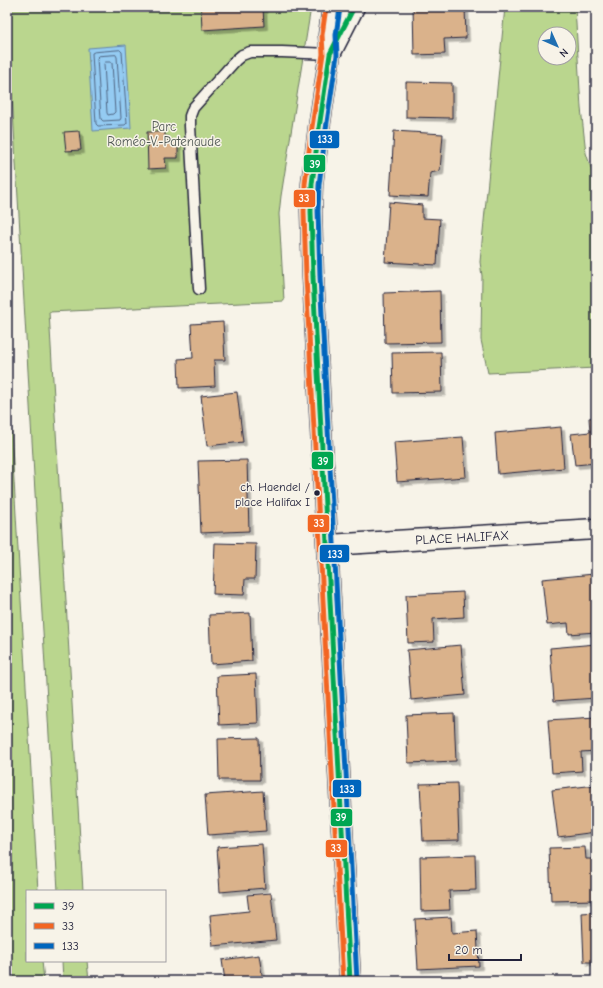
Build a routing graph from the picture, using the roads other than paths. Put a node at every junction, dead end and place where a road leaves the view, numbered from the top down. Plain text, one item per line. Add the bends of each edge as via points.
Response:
1 (333, 7) edge
2 (354, 7) edge
3 (330, 54) junction
4 (199, 289) dead end
5 (596, 529) edge
6 (328, 544) junction
7 (350, 981) edge

1 - 3 street via 329,35
2 - 3 street
3 - 4 lane via 250,52 242,55 193,108 190,126
3 - 6 street via 317,142 311,211
5 - 6 street, PLACE HALIFAX
6 - 7 street

